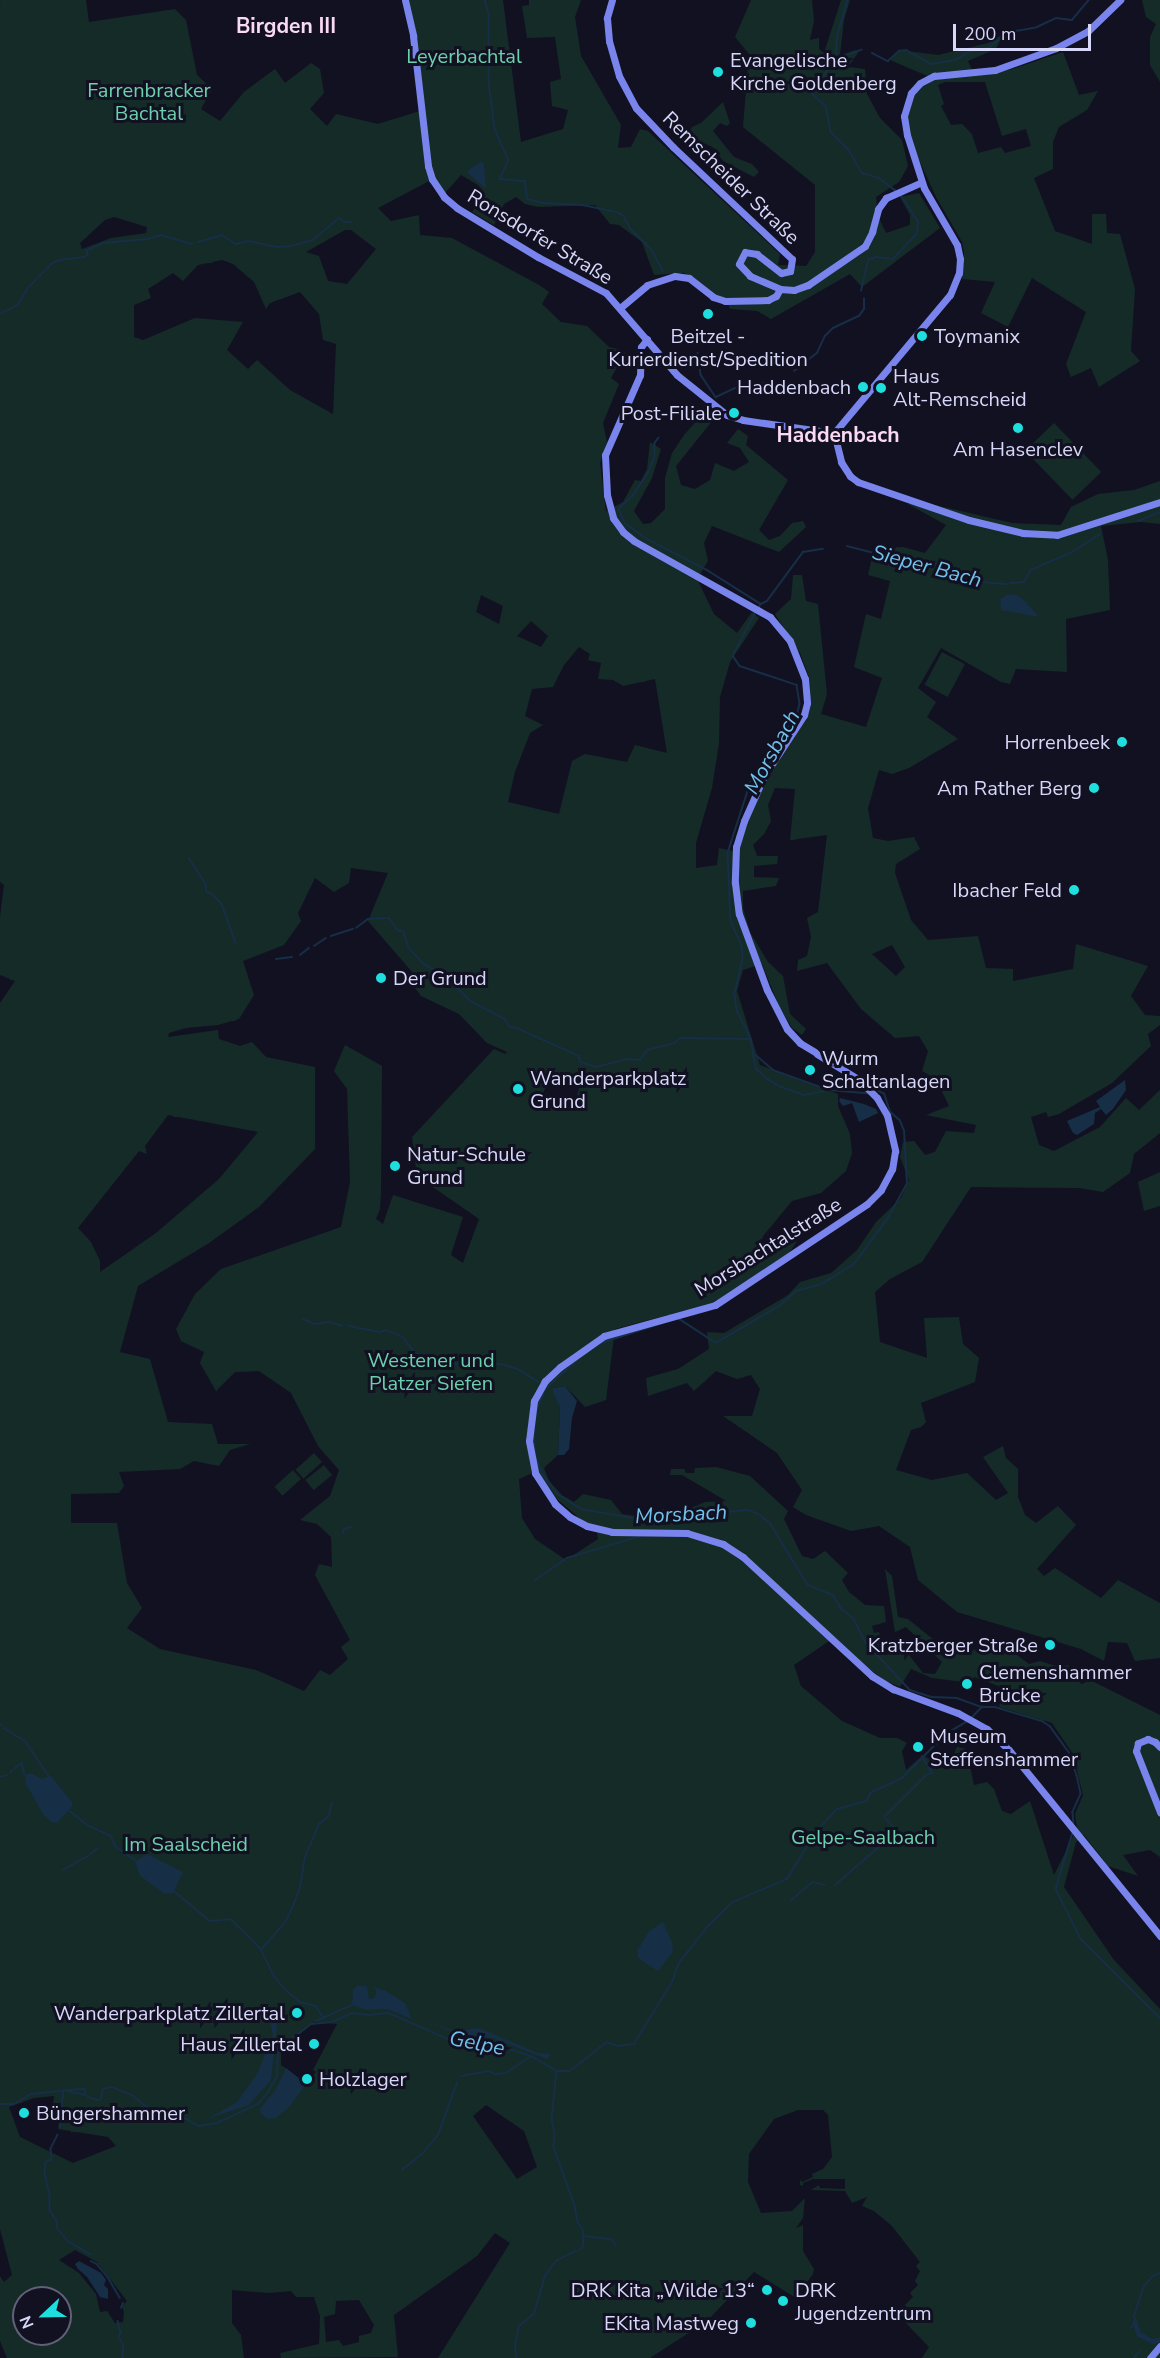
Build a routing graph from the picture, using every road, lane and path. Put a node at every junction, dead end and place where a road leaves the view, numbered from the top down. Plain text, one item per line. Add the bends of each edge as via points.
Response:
1 (405, 0) edge
2 (612, 0) edge
3 (1120, 0) edge
4 (922, 182) junction
5 (780, 289) junction
6 (620, 308) junction
7 (647, 339) junction
8 (834, 433) junction
9 (1160, 502) edge
10 (1160, 1748) edge
11 (1160, 1812) edge
12 (1160, 1936) edge
13 (1160, 2346) edge
14 (1150, 2358) edge

1 - 6 main road, Ronsdorfer Straße via 413,36 426,153 436,186 458,208 601,290
2 - 5 main road, Remscheider Straße via 607,32 615,66 631,101 660,134 791,256 792,267 783,273 775,271 754,252 746,252 740,260 746,273
3 - 4 main road via 1088,31 1048,52 995,70 934,76 918,85 906,104 904,121
4 - 5 main road via 896,192 879,206 869,239 859,252 802,288
4 - 8 main road via 957,245 961,263 957,282
5 - 6 main road via 768,300 726,301 709,294 689,278 675,276 647,285
6 - 7 main road, Ronsdorfer Straße
7 - 8 main road, Ronsdorfer Straße via 685,382 728,415
7 - 12 main road, Morsbachtalstraße via 641,347 639,378 605,455 613,518 634,541 770,617 787,635 799,659 807,703 801,721 753,798 736,847 735,894 752,954 779,1016 795,1039 858,1078 877,1098 886,1115 895,1151 892,1169 881,1190 867,1204 715,1305 612,1333 578,1352 545,1382 534,1401 529,1433 533,1465 555,1504 586,1526 612,1532 687,1533 723,1544 743,1557 872,1676 902,1693 968,1718 999,1739
8 - 9 main road via 841,462 858,482 969,520 1023,533 1057,535
10 - 11 main road via 1148,1739 1138,1743 1136,1751
13 - 14 main road

